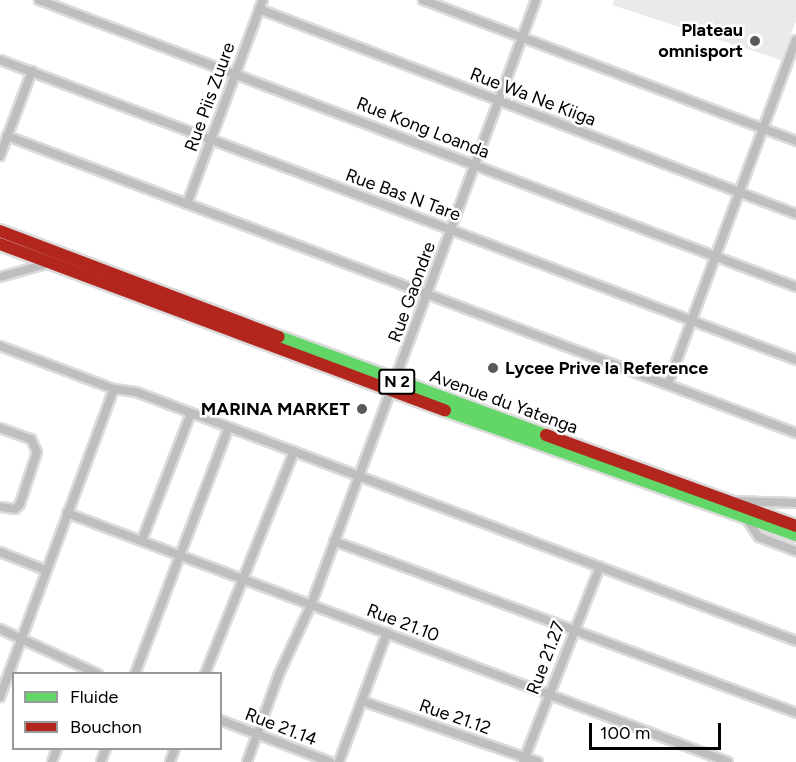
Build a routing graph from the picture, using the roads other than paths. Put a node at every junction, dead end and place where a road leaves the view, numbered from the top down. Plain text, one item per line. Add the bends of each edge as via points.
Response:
1 (39, 0) edge
2 (262, 0) edge
3 (423, 0) edge
4 (536, 0) edge
5 (259, 9) junction
6 (522, 38) junction
7 (796, 40) edge
8 (0, 60) edge
9 (786, 65) junction
10 (796, 69) edge
11 (32, 71) junction
12 (234, 74) junction
13 (499, 99) junction
14 (762, 128) junction
15 (7, 136) junction
16 (210, 139) junction
17 (796, 141) edge
18 (0, 156) edge
19 (475, 164) junction
20 (738, 192) junction
21 (187, 204) junction
22 (796, 214) edge
23 (450, 229) junction
24 (0, 231) edge
25 (0, 244) edge
26 (714, 255) junction
27 (50, 263) junction
28 (97, 274) junction
29 (0, 277) edge
30 (796, 287) edge
31 (428, 295) junction
32 (690, 319) junction
33 (0, 346) edge
34 (796, 360) edge
35 (668, 384) junction
36 (394, 386) junction
37 (114, 389) junction
38 (191, 413) junction
39 (229, 427) junction
40 (0, 428) edge
41 (796, 434) edge
42 (294, 452) junction
43 (358, 476) junction
44 (726, 501) junction
45 (796, 503) edge
46 (0, 507) edge
47 (67, 513) junction
48 (745, 517) junction
49 (796, 526) edge
50 (796, 535) edge
51 (142, 540) junction
52 (334, 541) junction
53 (796, 551) edge
54 (0, 552) edge
55 (180, 555) junction
56 (600, 567) junction
57 (45, 570) junction
58 (245, 580) junction
59 (311, 605) junction
60 (0, 629) edge
61 (572, 631) junction
62 (387, 633) junction
63 (22, 638) junction
64 (796, 641) edge
65 (87, 671) edge
66 (136, 672) edge
67 (206, 672) edge
68 (548, 694) junction
69 (0, 697) edge
70 (362, 701) junction
71 (796, 713) edge
72 (222, 721) edge
73 (257, 734) junction
74 (524, 760) edge
75 (246, 762) edge
76 (330, 762) edge
77 (339, 762) edge
78 (538, 762) edge
79 (728, 762) edge

1 - 12 street, Rue Kong Loanda
2 - 5 street, Rue Piis Zuure
3 - 6 street
4 - 6 street, Rue Gaondre
5 - 12 street, Rue Piis Zuure
5 - 13 street, Rue Wa Ne Kiiga
6 - 13 street, Rue Gaondre
6 - 14 street
7 - 9 street
8 - 11 street, Rue Bas N Tare
9 - 10 street
9 - 14 street
11 - 15 street
11 - 16 street, Rue Bas N Tare
12 - 16 street, Rue Piis Zuure
12 - 19 street, Rue Kong Loanda
13 - 19 street, Rue Gaondre
13 - 20 street, Rue Wa Ne Kiiga
14 - 17 street
14 - 20 street
15 - 18 street
15 - 21 street
16 - 21 street, Rue Piis Zuure
16 - 23 street, Rue Bas N Tare
19 - 23 street, Rue Gaondre
19 - 26 street, Rue Kong Loanda
20 - 22 street, Rue Wa Ne Kiiga
20 - 26 street
21 - 31 street
23 - 31 street, Rue Gaondre
23 - 32 street, Rue Bas N Tare
24 - 28 main road, Avenue du Yatenga / N 2
25 - 27 main road, Avenue du Yatenga / N 2
26 - 30 street, Rue Kong Loanda
26 - 32 street
27 - 28 main road, Avenue du Yatenga / N 2
27 - 29 street
28 - 36 main road, Avenue du Yatenga / N 2
31 - 35 street
31 - 36 street, Rue Gaondre
32 - 34 street, Rue Bas N Tare
32 - 35 street
33 - 37 street
35 - 41 street
36 - 43 street, Rue Gaondre
36 - 44 main road, Avenue du Yatenga / N 2
36 - 48 main road, Avenue du Yatenga / N 2
37 - 38 street via 136,392
37 - 47 street
38 - 39 street
38 - 51 street
39 - 42 street
39 - 55 street
40 - 46 street via 30,440 37,452 20,504 15,509
42 - 43 street
42 - 58 street
43 - 52 street, Rue Gaondre
43 - 56 street
44 - 45 street
44 - 49 main road, Avenue du Yatenga / N 2
47 - 51 street, Rue 21.10
47 - 57 street
48 - 50 main road, Avenue du Yatenga / N 2
48 - 53 street via 759,537
51 - 55 street, Rue 21.10
52 - 59 street, Rue Gaondre
52 - 61 street
54 - 57 street
55 - 58 street, Rue 21.10
55 - 66 street
56 - 61 street, Rue 21.27
56 - 64 street
57 - 63 street
58 - 59 street, Rue 21.10
58 - 67 street
59 - 62 street, Rue 21.10
59 - 73 street, Rue Gaondre
60 - 63 street
61 - 68 street, Rue 21.27
61 - 71 street
62 - 68 street, Rue 21.10
62 - 70 street
63 - 65 street
63 - 69 street
68 - 74 street, Rue 21.27
68 - 79 street, Rue 21.10
70 - 74 street, Rue 21.12
70 - 77 street
72 - 73 street, Rue 21.14
73 - 75 street, Rue Gaondre
73 - 76 street, Rue 21.14
74 - 78 street, Rue 21.12

